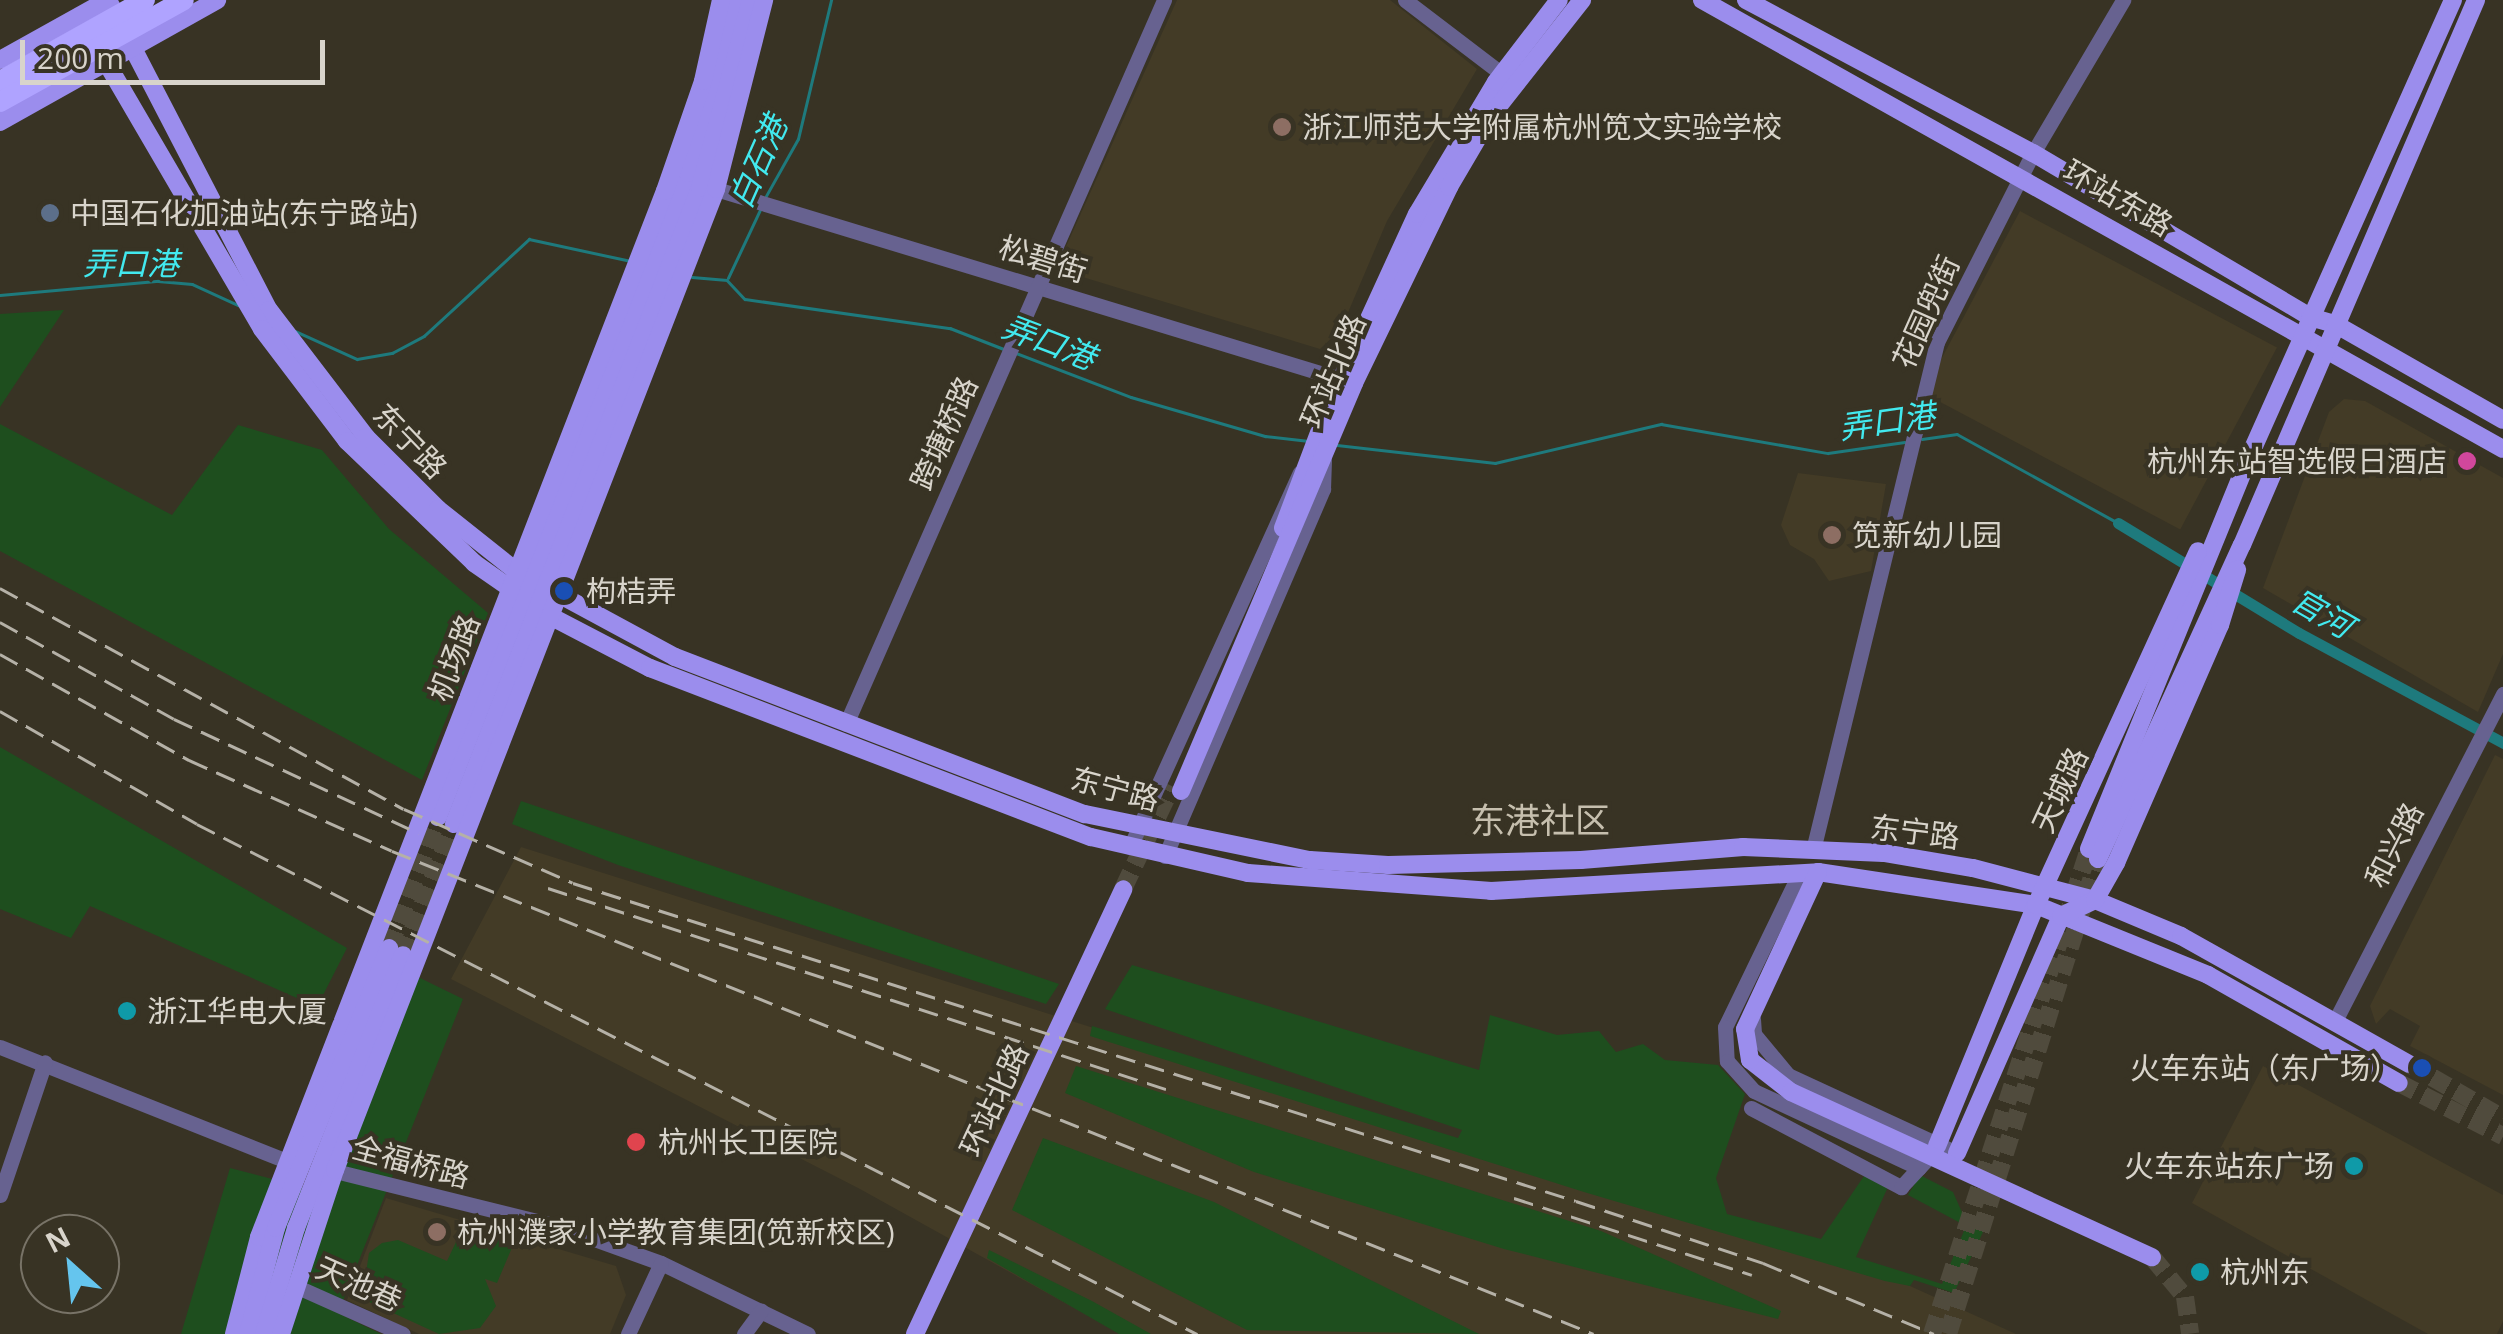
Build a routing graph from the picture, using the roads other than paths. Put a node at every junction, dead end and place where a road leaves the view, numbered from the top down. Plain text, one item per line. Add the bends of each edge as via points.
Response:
1 (108, 0) edge
2 (145, 0) edge
3 (184, 0) edge
4 (217, 0) edge
5 (721, 0) edge
6 (736, 0) edge
7 (750, 0) edge
8 (764, 0) edge
9 (1164, 0) edge
10 (1404, 0) edge
11 (1559, 0) edge
12 (1582, 0) edge
13 (1702, 0) edge
14 (1746, 0) edge
15 (2122, 0) edge
16 (2453, 0) edge
17 (2476, 0) edge
18 (83, 6) edge
19 (129, 49) junction
20 (0, 60) edge
21 (106, 62) junction
22 (1502, 74) junction
23 (0, 81) edge
24 (0, 102) edge
25 (0, 122) edge
26 (2032, 153) junction
27 (2022, 175) junction
28 (723, 191) junction
29 (671, 195) junction
30 (671, 242) junction
31 (653, 286) junction
32 (1040, 287) junction
33 (2310, 317) junction
34 (2335, 324) junction
35 (2306, 339) junction
36 (2326, 351) junction
37 (1347, 381) junction
38 (2503, 420) edge
39 (2503, 448) edge
40 (1316, 461) junction
41 (2242, 545) junction
42 (2187, 591) junction
43 (534, 593) junction
44 (2217, 609) junction
45 (2503, 694) edge
46 (846, 724) junction
47 (1176, 788) tunnel mouth
48 (446, 820) tunnel mouth
49 (1140, 823) junction
50 (1176, 834) junction
51 (1130, 847) junction
52 (1814, 850) junction
53 (1165, 856) junction
54 (1809, 872) junction
55 (2046, 886) junction
56 (2095, 900) junction
57 (2036, 905) junction
58 (2062, 916) junction
59 (396, 952) tunnel mouth
60 (1753, 1007) junction
61 (2335, 1021) junction
62 (0, 1047) edge
63 (45, 1062) junction
64 (2409, 1064) tunnel mouth
65 (2399, 1083) tunnel mouth
66 (1751, 1108) dead end
67 (1937, 1146) junction
68 (1957, 1153) joint
69 (310, 1168) junction
70 (1919, 1168) junction
71 (0, 1195) edge
72 (2152, 1257) tunnel mouth
73 (661, 1263) junction
74 (292, 1285) junction
75 (761, 1311) junction
76 (746, 1333) edge
77 (234, 1334) edge
78 (248, 1334) edge
79 (264, 1334) edge
80 (281, 1334) edge
81 (403, 1334) edge
82 (628, 1334) edge
83 (808, 1334) edge
84 (915, 1334) edge
85 (926, 1334) edge

1 - 18 main road
1 - 19 main road, 东宁路
2 - 23 highway, bridge
3 - 24 highway, bridge
4 - 19 main road
5 - 29 main road, 机场路
6 - 29 main road, 机场路
7 - 30 main road, 机场路
8 - 28 main road, 机场路
9 - 32 street, 跨塘桥路
10 - 22 street
11 - 22 main road, 环站北路
12 - 37 main road, 环站北路 via 1490,117
13 - 27 main road, 环站东路
14 - 26 main road, 环站东路
15 - 26 street, 花园兜街
16 - 33 main road, 天城路
17 - 34 main road, 天城路
18 - 20 main road
18 - 21 street
19 - 21 main road
19 - 43 main road, 东宁路 via 246,270 305,362 400,474
21 - 25 main road
21 - 43 main road, 东宁路 via 280,355 387,484
22 - 37 main road, 环站北路 via 1417,214
26 - 27 street, 花园兜街
26 - 33 main road, 环站东路
27 - 35 main road, 环站东路
27 - 52 street, 花园兜街 via 1937,342 1919,399
28 - 30 main road, 机场路
28 - 32 street, 松碧街
29 - 30 main road, 机场路
30 - 31 main road, 机场路
30 - 31 main road, 机场路
31 - 43 main road, 机场路
31 - 43 main road, 机场路 via 590,405
32 - 37 street, 松碧街
32 - 46 street, 跨塘桥路
33 - 34 main road, 环站东路
33 - 35 main road, 天城路
34 - 36 main road, 天城路
34 - 38 main road, 环站东路
35 - 36 main road, 环站东路
35 - 42 main road, 天城路
36 - 39 main road, 环站东路
36 - 41 main road, 天城路
37 - 40 main road, 环站北路
40 - 47 main road, 环站北路
40 - 49 street via 1288,490
40 - 50 street via 1323,488
41 - 44 main road, 天城路
41 - 44 main road, 天城路 via 2232,590
42 - 44 main road, 天城路 via 2093,854
42 - 55 main road, 天城路
43 - 46 main road, 东宁路
43 - 48 main road, 机场路
43 - 51 main road, 东宁路 via 676,680
43 - 69 main road, 机场路
43 - 69 main road, 机场路
44 - 56 main road, 天城路
45 - 61 street, 和兴路
46 - 49 main road, 东宁路 via 1085,814
49 - 50 main road, 东宁路
49 - 51 street
50 - 52 main road, 东宁路 via 1310,860 1388,865 1744,847
50 - 53 street
51 - 53 main road, 东宁路
52 - 55 main road, 东宁路 via 1884,854
53 - 54 main road, 东宁路 via 1324,883 1491,891
54 - 57 main road, 东宁路
54 - 60 main road
54 - 70 street via 1725,1028 1727,1061 1754,1090
55 - 56 main road, 东宁路
55 - 57 main road, 天城路
56 - 58 main road
56 - 61 main road, 东宁路 via 2181,936
57 - 58 main road, 东宁路
57 - 67 main road, 天城路
58 - 65 main road, 东宁路 via 2208,975
58 - 68 main road
59 - 69 main road, 机场路
60 - 67 street via 1754,1034 1788,1075
60 - 72 main road, bridge via 1745,1029 1750,1060 1791,1092
61 - 64 main road, 东宁路
62 - 63 street, 全福桥路
63 - 69 street, 全福桥路
63 - 71 street
66 - 70 street via 1901,1187
67 - 68 street
67 - 70 street
69 - 73 street, 全福桥路 via 558,1226
69 - 74 main road, 机场路
69 - 77 main road, 机场路
69 - 78 main road, 机场路 via 254,1298
69 - 79 main road, 机场路
73 - 75 street, 全福桥路
73 - 82 street
74 - 80 main road, 机场路
74 - 81 street, 天池巷
75 - 76 street
75 - 83 street, 全福桥路
84 - 85 main road, 环站北路 via 1129,891

